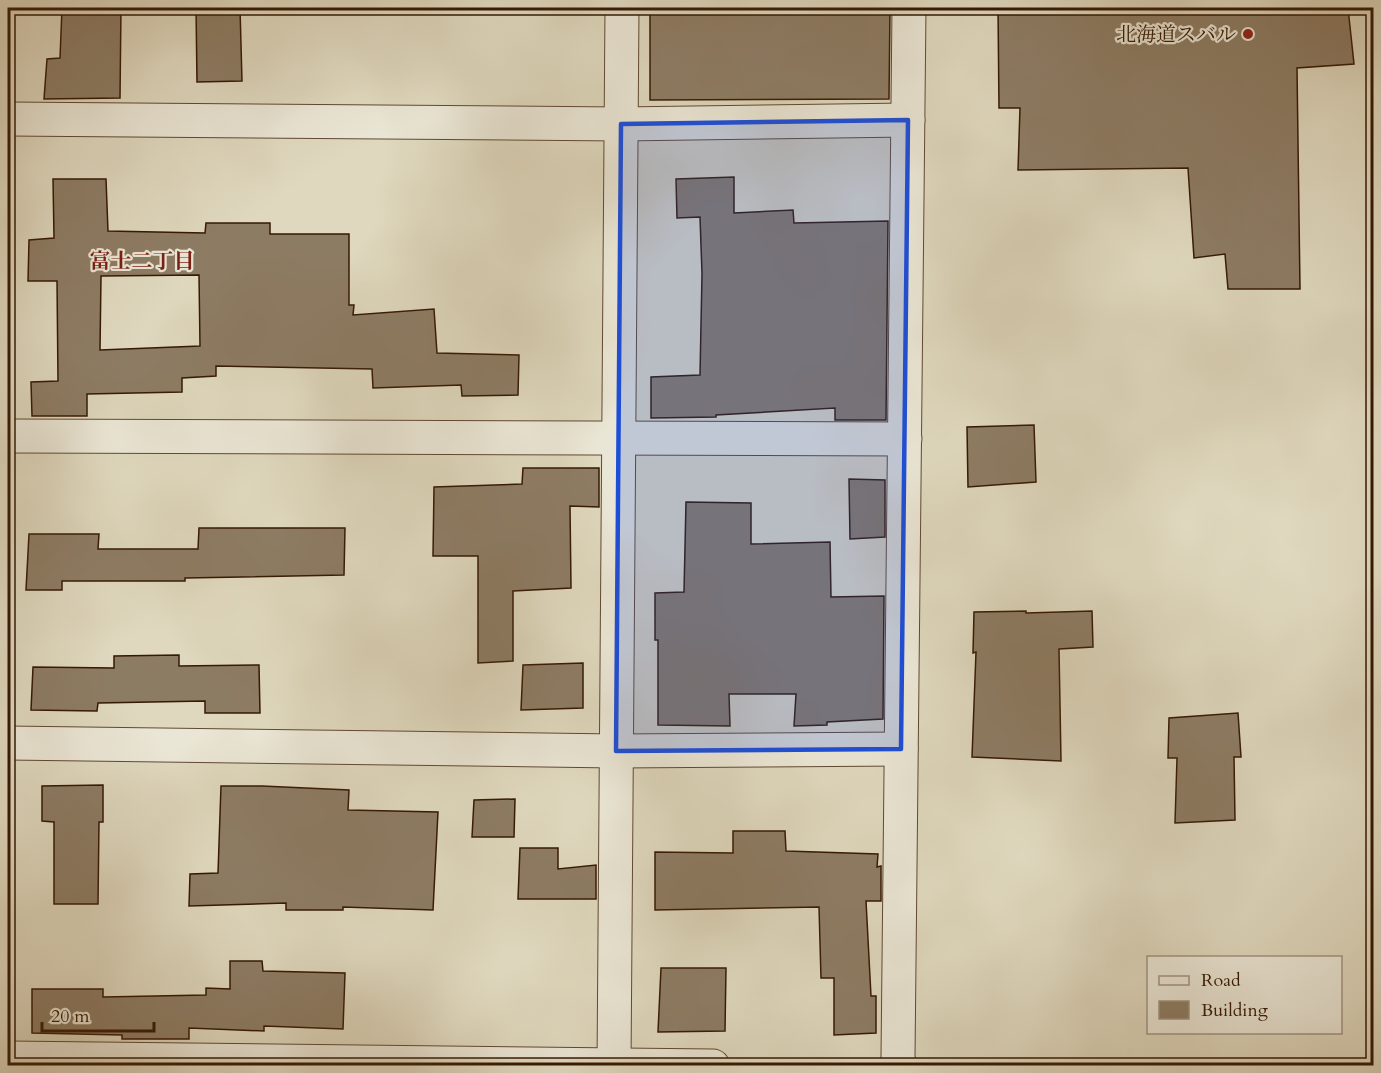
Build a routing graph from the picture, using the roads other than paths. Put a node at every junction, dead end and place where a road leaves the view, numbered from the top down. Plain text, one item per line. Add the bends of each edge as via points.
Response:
1 (622, 8) edge
2 (909, 8) edge
3 (8, 119) edge
4 (908, 120) junction
5 (621, 124) junction
6 (8, 436) edge
7 (619, 438) junction
8 (905, 439) junction
9 (8, 743) edge
10 (901, 749) junction
11 (616, 751) junction
12 (8, 1058) edge
13 (614, 1064) edge
14 (713, 1065) edge
15 (900, 1065) edge

1 - 5 street
2 - 4 street
3 - 5 street
4 - 5 street
4 - 8 street
5 - 7 street
6 - 7 street
7 - 8 street
7 - 11 street
8 - 10 street
9 - 11 street
10 - 11 street
10 - 15 street
11 - 13 street
12 - 13 street
13 - 14 street

